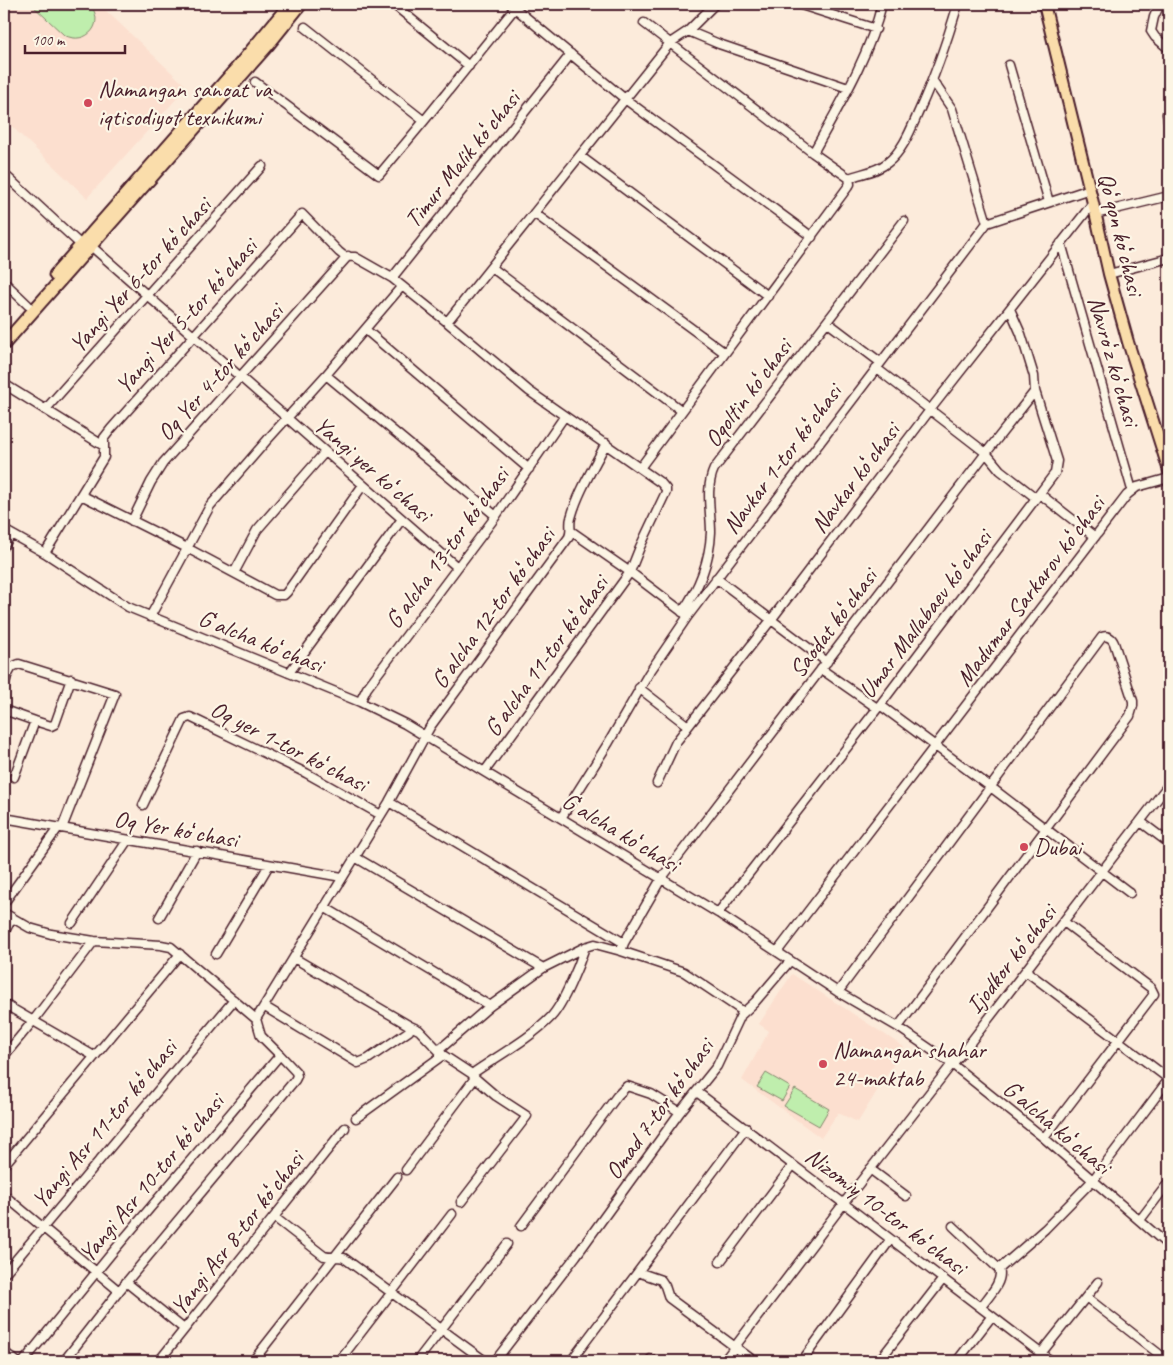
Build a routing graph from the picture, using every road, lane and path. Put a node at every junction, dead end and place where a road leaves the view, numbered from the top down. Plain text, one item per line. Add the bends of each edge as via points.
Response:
1 (290, 4) edge
2 (301, 4) edge
3 (393, 4) edge
4 (715, 4) edge
5 (798, 4) edge
6 (882, 4) edge
7 (958, 4) edge
8 (1044, 4) edge
9 (1160, 4) edge
10 (512, 6) edge
11 (644, 23) dead end
12 (305, 27) dead end
13 (876, 28) junction
14 (688, 31) junction
15 (670, 43) junction
16 (1169, 49) edge
17 (571, 54) junction
18 (1009, 65) dead end
19 (469, 66) junction
20 (933, 81) junction
21 (254, 82) dead end
22 (848, 88) junction
23 (625, 99) junction
24 (1166, 114) dead end
25 (424, 121) junction
26 (1169, 125) edge
27 (813, 153) junction
28 (580, 156) junction
29 (262, 166) dead end
30 (4, 174) edge
31 (848, 177) junction
32 (1090, 190) junction
33 (1169, 196) edge
34 (1049, 202) junction
35 (1094, 202) junction
36 (534, 213) junction
37 (1095, 214) junction
38 (904, 222) dead end
39 (987, 223) junction
40 (812, 237) junction
41 (1061, 243) junction
42 (86, 246) junction
43 (348, 256) junction
44 (1169, 258) edge
45 (491, 268) junction
46 (1109, 274) junction
47 (392, 278) junction
48 (4, 282) edge
49 (402, 286) junction
50 (147, 295) junction
51 (768, 296) junction
52 (28, 305) junction
53 (1010, 309) junction
54 (447, 322) junction
55 (827, 322) junction
56 (366, 330) junction
57 (4, 333) edge
58 (193, 335) junction
59 (4, 344) edge
60 (725, 353) junction
61 (878, 365) junction
62 (326, 375) junction
63 (240, 378) junction
64 (4, 384) edge
65 (1035, 391) junction
66 (45, 410) junction
67 (930, 410) junction
68 (682, 411) junction
69 (564, 416) junction
70 (287, 418) junction
71 (606, 443) junction
72 (104, 446) junction
73 (325, 452) junction
74 (986, 453) junction
75 (640, 468) junction
76 (529, 469) junction
77 (1169, 471) edge
78 (1169, 478) edge
79 (363, 485) junction
80 (1132, 490) junction
81 (81, 495) junction
82 (1038, 496) junction
83 (496, 516) junction
84 (402, 519) junction
85 (132, 521) junction
86 (571, 531) junction
87 (7, 532) edge
88 (1095, 537) junction
89 (4, 546) edge
90 (187, 548) junction
91 (45, 553) junction
92 (457, 567) junction
93 (630, 572) junction
94 (234, 573) junction
95 (716, 578) junction
96 (685, 614) junction
97 (150, 616) junction
98 (772, 620) junction
99 (827, 662) junction
100 (822, 669) junction
101 (289, 673) junction
102 (6, 675) edge
103 (71, 679) junction
104 (4, 687) edge
105 (639, 688) junction
106 (360, 702) junction
107 (878, 707) junction
108 (4, 710) edge
109 (35, 721) junction
110 (688, 726) junction
111 (424, 736) junction
112 (936, 746) junction
113 (485, 771) junction
114 (14, 777) dead end
115 (657, 782) dead end
116 (1169, 784) edge
117 (992, 788) junction
118 (389, 802) junction
119 (143, 805) dead end
120 (381, 815) junction
121 (4, 818) edge
122 (561, 818) junction
123 (1141, 822) junction
124 (60, 828) junction
125 (1046, 828) junction
126 (127, 841) junction
127 (1169, 843) edge
128 (197, 851) junction
129 (355, 857) junction
130 (269, 865) junction
131 (1102, 872) junction
132 (342, 876) junction
133 (661, 879) junction
134 (1130, 893) dead end
135 (4, 903) edge
136 (324, 907) junction
137 (4, 913) edge
138 (718, 913) junction
139 (12, 918) junction
140 (159, 918) dead end
141 (1064, 922) junction
142 (72, 923) dead end
143 (4, 932) edge
144 (94, 941) junction
145 (624, 943) junction
146 (586, 947) junction
147 (621, 951) junction
148 (777, 952) junction
149 (180, 954) junction
150 (216, 954) dead end
151 (294, 958) junction
152 (790, 961) junction
153 (543, 968) junction
154 (1026, 971) junction
155 (838, 992) junction
156 (234, 1000) junction
157 (4, 1004) edge
158 (490, 1006) junction
159 (265, 1007) junction
160 (744, 1012) junction
161 (256, 1019) junction
162 (33, 1021) junction
163 (410, 1026) junction
164 (898, 1027) junction
165 (1118, 1042) junction
166 (441, 1053) junction
167 (280, 1055) junction
168 (4, 1056) edge
169 (94, 1056) junction
170 (952, 1064) junction
171 (474, 1076) junction
172 (1169, 1079) edge
173 (697, 1092) junction
174 (680, 1112) junction
175 (356, 1118) dead end
176 (345, 1128) dead end
177 (746, 1128) junction
178 (1044, 1138) junction
179 (4, 1165) edge
180 (793, 1165) junction
181 (870, 1169) junction
182 (406, 1170) dead end
183 (397, 1177) dead end
184 (1093, 1180) junction
185 (1169, 1182) edge
186 (4, 1195) edge
187 (906, 1196) dead end
188 (461, 1202) dead end
189 (844, 1203) junction
190 (452, 1214) dead end
191 (274, 1217) junction
192 (1140, 1220) junction
193 (521, 1226) dead end
194 (953, 1226) dead end
195 (42, 1227) junction
196 (890, 1240) junction
197 (507, 1244) dead end
198 (1169, 1246) edge
199 (335, 1257) junction
200 (720, 1262) dead end
201 (999, 1269) junction
202 (97, 1272) junction
203 (638, 1272) junction
204 (4, 1274) edge
205 (943, 1279) junction
206 (126, 1282) junction
207 (1098, 1282) dead end
208 (119, 1290) junction
209 (392, 1292) junction
210 (1086, 1297) junction
211 (981, 1308) junction
212 (992, 1316) junction
213 (184, 1329) junction
214 (442, 1329) junction
215 (735, 1347) junction
216 (4, 1352) edge
217 (1041, 1353) junction
218 (16, 1361) edge
219 (24, 1361) edge
220 (64, 1361) edge
221 (159, 1361) edge
222 (253, 1361) edge
223 (339, 1361) edge
224 (417, 1361) edge
225 (486, 1361) edge
226 (495, 1361) edge
227 (571, 1361) edge
228 (724, 1361) edge
229 (754, 1361) edge
230 (802, 1361) edge
231 (879, 1361) edge
232 (957, 1361) edge
233 (1035, 1361) edge
234 (1051, 1361) edge
235 (1168, 1361) edge

1 - 42 highway
2 - 42 highway via 262,53
3 - 19 street
4 - 14 street
5 - 13 street
6 - 13 street
7 - 20 street
8 - 32 main road, Qoʻqon koʻchasi
9 - 16 street via 1151,31
10 - 17 street
10 - 19 street
11 - 15 street
12 - 25 street
13 - 22 street
14 - 15 street
14 - 22 street
15 - 23 street
15 - 27 street
17 - 23 street
17 - 47 street, Timur Malik koʻchasi
18 - 34 street
19 - 25 street
20 - 31 street via 898,153 878,168
20 - 39 street via 952,108
21 - 25 street via 379,175
22 - 27 street
23 - 28 street
23 - 40 street
24 - 26 street
27 - 31 street
28 - 36 street
28 - 51 street
29 - 50 street, Yangi Yer 6-tor koʻchasi
30 - 42 street, Yangi yer koʻchasi
31 - 40 street via 850,184
32 - 34 street
32 - 35 main road, Qoʻqon koʻchasi
33 - 37 street
34 - 39 street
35 - 37 main road, Qoʻqon koʻchasi
35 - 41 street, Navkar koʻchasi
36 - 45 street
36 - 60 street
37 - 46 main road, Qoʻqon koʻchasi
38 - 55 street, Oqoltin koʻchasi
39 - 61 street, Navkar 1-tor koʻchasi
40 - 51 street
41 - 53 street, Navkar koʻchasi
41 - 80 street, Navroʻz koʻchasi
42 - 50 street, Yangi yer koʻchasi
42 - 52 highway
42 - 59 highway
43 - 47 street
43 - 58 street, Yangi Yer 5-tor koʻchasi via 339,252 302,214
43 - 63 street, Oq Yer 4-tor koʻchasi
44 - 46 street
45 - 54 street
45 - 68 street
46 - 77 main road, Qoʻqon koʻchasi
47 - 49 street
48 - 52 street
49 - 54 street
49 - 56 street, Yangi yer koʻchasi
50 - 58 street, Yangi yer koʻchasi
50 - 66 street, Yangi Yer 6-tor koʻchasi
51 - 60 street
52 - 57 highway
53 - 65 street, Umar Mallabaev koʻchasi via 1035,380
53 - 67 street, Navkar koʻchasi
54 - 69 street
55 - 61 street
55 - 96 street, Oqoltin koʻchasi via 714,469 709,484 711,531 708,557
56 - 62 street, Yangi yer koʻchasi
56 - 76 street
58 - 63 street, Yangi yer koʻchasi
58 - 72 street, Yangi Yer 5-tor koʻchasi via 111,429 104,438
60 - 68 street
61 - 67 street
61 - 95 street, Navkar 1-tor koʻchasi
62 - 70 street, Yangi yer koʻchasi
62 - 83 street
63 - 70 street, Yangi yer koʻchasi
63 - 85 street, Oq Yer 4-tor koʻchasi via 163,463
64 - 66 street
65 - 74 street, Saodat koʻchasi
65 - 82 street, Umar Mallabaev koʻchasi via 1058,461 1055,473
66 - 72 street
67 - 74 street
67 - 98 street, Navkar koʻchasi
68 - 75 street
69 - 71 street
69 - 76 street, Gʻalcha 13-tor koʻchasi
70 - 73 street, Yangi yer koʻchasi
70 - 90 street, Yangi yer koʻchasi via 210,506
71 - 75 street
71 - 86 street, Gʻalcha 12-tor koʻchasi via 574,510
72 - 81 street via 104,457
73 - 79 street, Yangi yer koʻchasi
73 - 94 street via 257,530
74 - 82 street via 1000,470
74 - 99 street, Saodat koʻchasi
75 - 93 street via 661,483 666,492
76 - 83 street, Gʻalcha 13-tor koʻchasi
78 - 80 street, Madumar Sarkarov koʻchasi
79 - 84 street, Yangi yer koʻchasi
79 - 94 street via 284,595 275,595
80 - 88 street, Madumar Sarkarov koʻchasi
81 - 85 street
81 - 91 street
82 - 88 street
82 - 107 street, Umar Mallabaev koʻchasi
83 - 92 street, Gʻalcha 13-tor koʻchasi
84 - 92 street, Yangi yer koʻchasi
84 - 101 street
85 - 90 street
86 - 93 street, Gʻalcha 11-tor koʻchasi
86 - 111 street, Gʻalcha 12-tor koʻchasi
87 - 89 street
87 - 91 street, Gʻalcha koʻchasi
88 - 112 street, Madumar Sarkarov koʻchasi
90 - 94 street
90 - 97 street, Yangi yer koʻchasi
91 - 97 street, Gʻalcha koʻchasi via 128,607
92 - 106 street, Gʻalcha 13-tor koʻchasi
93 - 96 street
93 - 113 street, Gʻalcha 11-tor koʻchasi
95 - 96 street, Navkar 1-tor koʻchasi
95 - 98 street
96 - 105 street, Navkar 1-tor koʻchasi
97 - 101 street, Gʻalcha koʻchasi
98 - 99 street
98 - 110 street, Navkar koʻchasi
99 - 100 street, Saodat koʻchasi
100 - 107 street
100 - 133 street, Saodat koʻchasi
101 - 106 street, Gʻalcha koʻchasi
102 - 103 street via 19,664
102 - 104 street
103 - 109 street via 55,724 51,726
103 - 124 street via 115,695
105 - 110 street
105 - 122 street, Navkar 1-tor koʻchasi
106 - 111 street, Gʻalcha koʻchasi
107 - 112 street
107 - 138 street, Umar Mallabaev koʻchasi
108 - 109 street
109 - 114 street
110 - 115 street, Navkar koʻchasi via 676,742
111 - 113 street, Gʻalcha koʻchasi
111 - 118 street
112 - 117 street
112 - 148 street, Madumar Sarkarov koʻchasi
113 - 122 street, Gʻalcha koʻchasi
116 - 123 street, Ijodkor koʻchasi
117 - 125 street
117 - 125 street via 1102,638 1111,638 1133,700 1132,712
117 - 155 street
118 - 120 street
118 - 145 street
119 - 120 street, Oq yer 1-tor koʻchasi via 184,719 190,717 306,773
120 - 129 street
121 - 124 street, Oq Yer koʻchasi
122 - 133 street, Gʻalcha koʻchasi
123 - 127 street
123 - 131 street, Ijodkor koʻchasi
124 - 126 street, Oq Yer koʻchasi
124 - 135 street
125 - 131 street
125 - 164 street
126 - 128 street, Oq Yer koʻchasi
126 - 142 street
128 - 130 street, Oq Yer koʻchasi
128 - 140 street
129 - 132 street
129 - 153 street
130 - 132 street, Oq Yer koʻchasi
130 - 150 street
131 - 134 street
131 - 141 street, Ijodkor koʻchasi
132 - 136 street
133 - 138 street, Gʻalcha koʻchasi
133 - 145 street, Saodat koʻchasi
136 - 151 street
136 - 158 street
137 - 139 street
138 - 148 street, Gʻalcha koʻchasi
139 - 143 street
139 - 144 street via 40,931
141 - 154 street, Ijodkor koʻchasi
141 - 165 street via 1154,992
144 - 149 street via 166,946
144 - 162 street
145 - 147 street, Saodat koʻchasi
146 - 147 street via 595,944
146 - 153 street
146 - 171 street via 552,1016
147 - 160 street via 684,972
148 - 152 street, Gʻalcha koʻchasi
149 - 156 street
149 - 169 street
151 - 159 street
151 - 163 street
152 - 155 street, Gʻalcha koʻchasi
152 - 160 street, Omad 7-tor koʻchasi
153 - 158 street
154 - 165 street
154 - 170 street, Ijodkor koʻchasi
155 - 164 street, Gʻalcha koʻchasi
156 - 161 street
156 - 195 street, Yangi Asr 11-tor koʻchasi
157 - 162 street
158 - 166 street
159 - 161 street
159 - 163 street via 358,1063 368,1060 409,1031
160 - 173 street, Omad 7-tor koʻchasi via 717,1066
161 - 167 street via 262,1036
162 - 168 street
162 - 169 street
163 - 166 street
164 - 170 street, Gʻalcha koʻchasi
165 - 172 street
165 - 178 street
166 - 171 street
166 - 175 street
167 - 202 street, Yangi Asr 10-tor koʻchasi
167 - 206 street via 296,1072 295,1080
169 - 179 street
170 - 178 street, Gʻalcha koʻchasi
170 - 181 street, Ijodkor koʻchasi
171 - 182 street
171 - 188 street via 496,1096 527,1116
172 - 184 street
173 - 174 street, Omad 7-tor koʻchasi
173 - 177 street, Nizomiy 10-tor koʻchasi
174 - 193 street via 651,1094 627,1086 616,1096
174 - 226 street, Omad 7-tor koʻchasi
176 - 191 street, Yangi Asr 8-tor koʻchasi
177 - 180 street, Nizomiy 10-tor koʻchasi
177 - 203 street
178 - 184 street, Gʻalcha koʻchasi
180 - 189 street, Nizomiy 10-tor koʻchasi
180 - 200 street
181 - 187 street
181 - 189 street, Ijodkor koʻchasi
183 - 199 street
184 - 192 street, Gʻalcha koʻchasi
184 - 201 street via 1045,1229
185 - 192 street
186 - 195 street
189 - 196 street, Nizomiy 10-tor koʻchasi
189 - 215 street, Ijodkor koʻchasi
190 - 209 street
191 - 199 street via 319,1253
191 - 213 street, Yangi Asr 8-tor koʻchasi
192 - 198 street, Gʻalcha koʻchasi
194 - 201 street
195 - 202 street
195 - 204 street, Yangi Asr 11-tor koʻchasi
196 - 205 street, Nizomiy 10-tor koʻchasi
196 - 230 street
197 - 214 street
199 - 209 street via 344,1258
199 - 222 street
201 - 211 street via 999,1280
202 - 208 street
202 - 219 street, Yangi Asr 10-tor koʻchasi
203 - 215 street via 661,1280 670,1298
203 - 227 street
205 - 211 street, Nizomiy 10-tor koʻchasi
205 - 231 street
206 - 208 street
206 - 213 street
207 - 210 street
208 - 220 street
209 - 214 street
209 - 223 street
210 - 217 street
210 - 235 street
211 - 212 street, Nizomiy 10-tor koʻchasi
212 - 217 street, Nizomiy 10-tor koʻchasi
212 - 232 street
213 - 221 street, Yangi Asr 8-tor koʻchasi
214 - 224 street
214 - 225 street
215 - 228 street, Ijodkor koʻchasi
215 - 229 street
216 - 218 street
217 - 233 street
217 - 234 street, Nizomiy 10-tor koʻchasi

